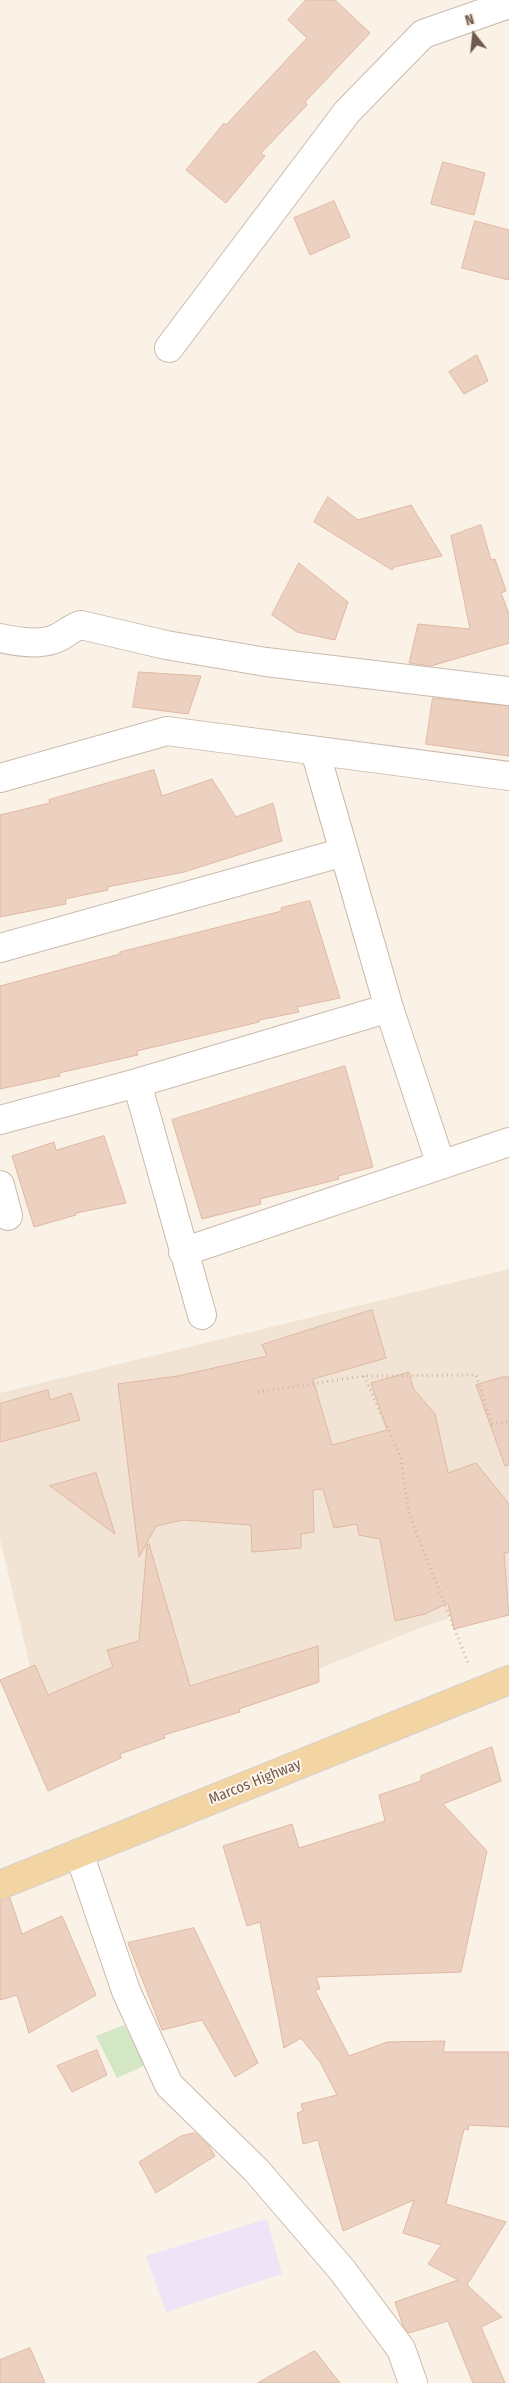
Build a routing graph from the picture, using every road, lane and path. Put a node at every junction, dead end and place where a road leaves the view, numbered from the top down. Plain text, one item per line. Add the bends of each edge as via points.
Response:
1 (509, 4) edge
2 (169, 348) dead end
3 (0, 638) edge
4 (509, 691) edge
5 (315, 751) junction
6 (509, 776) edge
7 (0, 778) edge
8 (344, 852) junction
9 (0, 948) edge
10 (389, 1008) junction
11 (137, 1083) junction
12 (0, 1120) edge
13 (509, 1142) edge
14 (441, 1165) junction
15 (0, 1185) edge
16 (8, 1216) dead end
17 (183, 1252) junction
18 (202, 1315) dead end
19 (364, 1376) junction
20 (258, 1392) dead end
21 (509, 1421) edge
22 (509, 1680) edge
23 (480, 1692) junction
24 (78, 1853) junction
25 (0, 1885) edge
26 (413, 2383) edge

1 - 2 street via 423,34 347,112
3 - 4 street via 32,643 53,640 81,625 166,645 266,662
5 - 6 street
5 - 7 street via 167,731
5 - 8 street
8 - 9 street
8 - 10 street
10 - 11 street
10 - 14 street
11 - 12 street
11 - 17 street
13 - 14 street
14 - 17 street
15 - 16 street
17 - 18 street
19 - 20 path
19 - 21 path via 476,1375 492,1424
19 - 23 path via 401,1458 409,1514
22 - 23 main road, Marcos Highway
23 - 24 main road, Marcos Highway
24 - 25 main road, Marcos Highway
24 - 26 street via 126,1991 170,2085 256,2170 342,2270 402,2349

